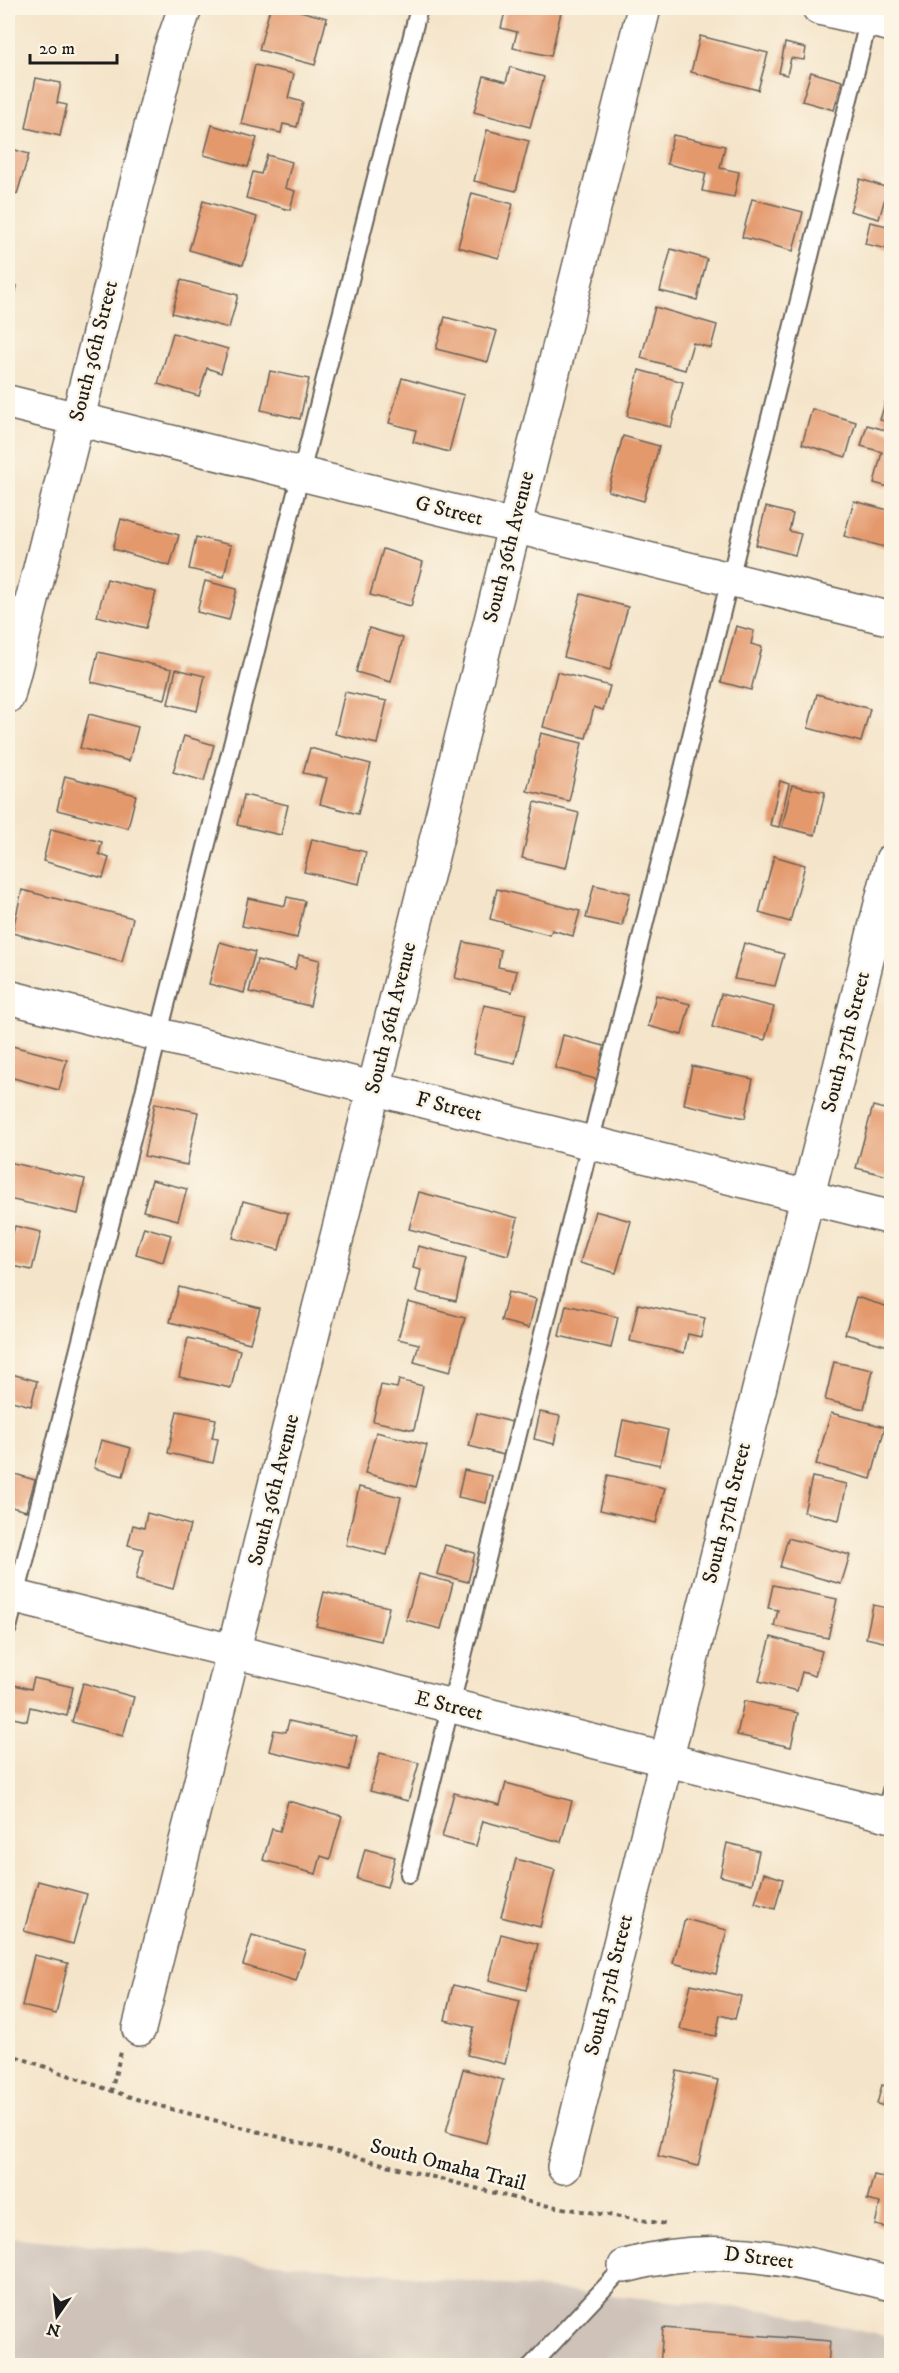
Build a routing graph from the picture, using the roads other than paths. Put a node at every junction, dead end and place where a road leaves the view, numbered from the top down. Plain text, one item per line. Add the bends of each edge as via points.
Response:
1 (186, 8) edge
2 (419, 8) edge
3 (644, 8) edge
4 (819, 8) edge
5 (877, 18) edge
6 (8, 402) edge
7 (77, 419) junction
8 (301, 475) junction
9 (514, 527) junction
10 (729, 579) junction
11 (891, 619) edge
12 (8, 696) edge
13 (891, 860) edge
14 (8, 997) edge
15 (159, 1035) junction
16 (374, 1088) junction
17 (590, 1142) junction
18 (807, 1196) junction
19 (891, 1218) edge
20 (10, 1607) edge
21 (233, 1652) junction
22 (450, 1706) junction
23 (665, 1760) junction
24 (889, 1806) edge
25 (409, 1874) dead end
26 (139, 2030) road end
27 (564, 2167) dead end
28 (625, 2266) joint
29 (891, 2284) edge
30 (531, 2366) edge

1 - 7 street, South 36th Street via 170,51
2 - 8 lane
3 - 9 street, South 36th Avenue
4 - 5 street
5 - 10 lane
6 - 7 street, G Street
7 - 8 street, G Street
7 - 12 street, South 36th Street
8 - 9 street, G Street
8 - 15 lane
9 - 10 street, G Street
9 - 16 street, South 36th Avenue
10 - 11 street, G Street
10 - 17 lane
13 - 18 street, South 37th Street
14 - 15 street, F Street
15 - 16 street, F Street
15 - 20 lane
16 - 17 street, F Street
16 - 21 street, South 36th Avenue
17 - 18 street, F Street
17 - 22 lane
18 - 19 street, F Street
18 - 23 street, South 37th Street
20 - 21 street, E Street
21 - 22 street, E Street
21 - 26 street, South 36th Avenue
22 - 23 street, E Street
22 - 25 lane
23 - 24 street, E Street
23 - 27 street, South 37th Street
28 - 29 street, D Street via 679,2253 751,2255
28 - 30 lane

